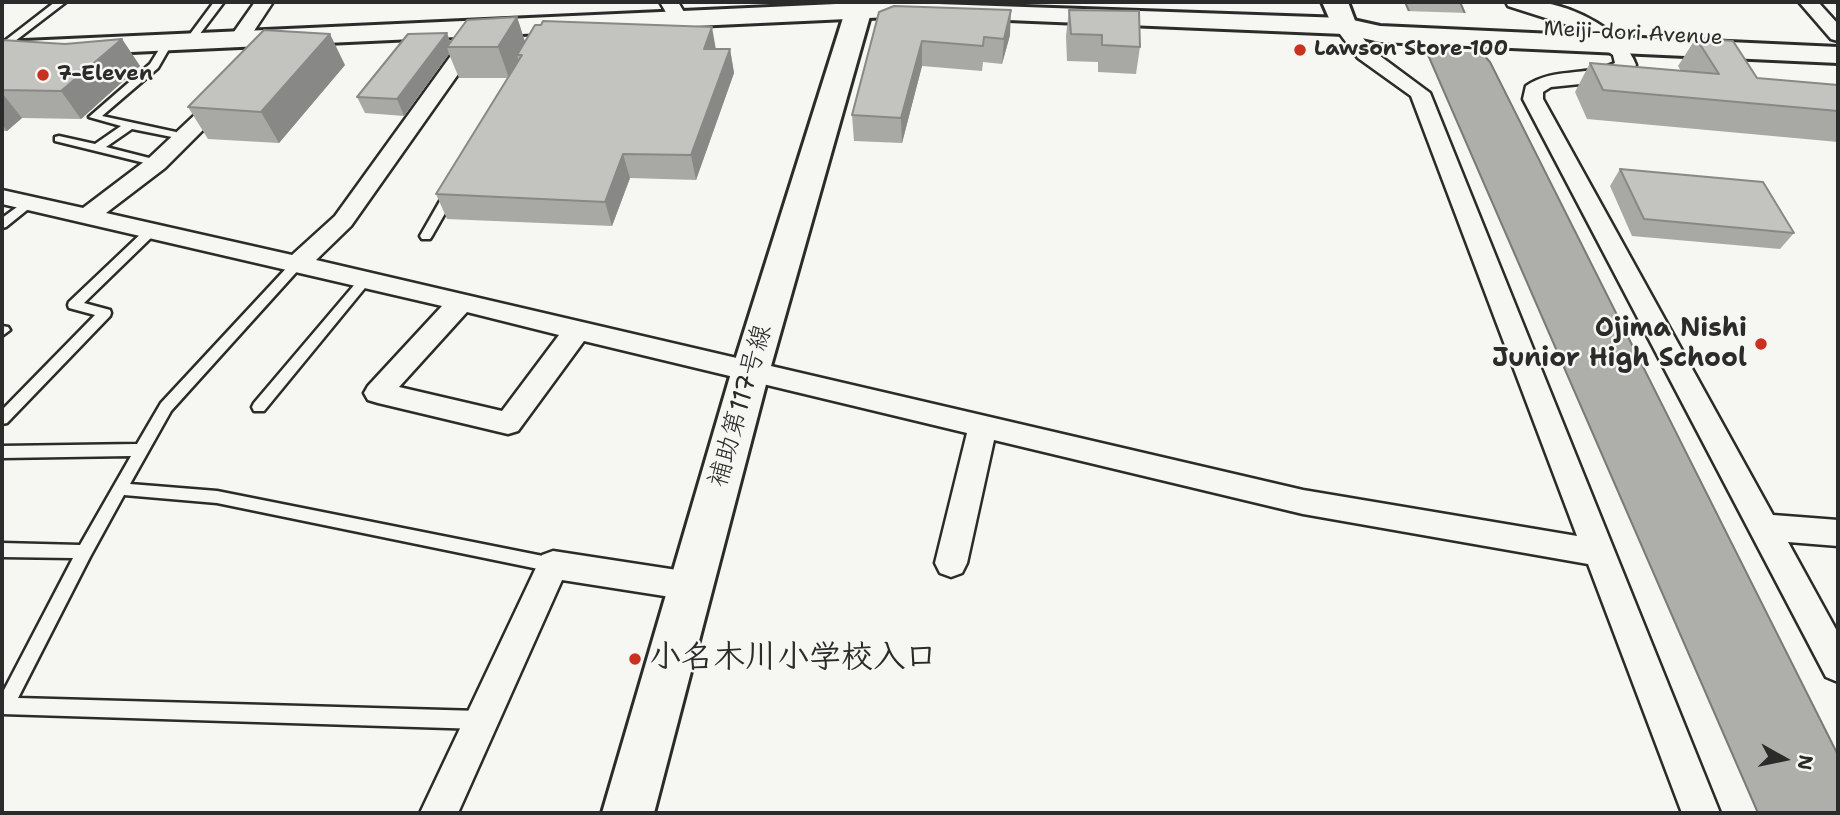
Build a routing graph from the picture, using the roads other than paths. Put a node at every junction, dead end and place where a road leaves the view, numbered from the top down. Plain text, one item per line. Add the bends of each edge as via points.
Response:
1 (61, 2) edge
2 (219, 2) edge
3 (264, 2) edge
4 (1516, 2) edge
5 (1808, 2) edge
6 (860, 5) edge
7 (674, 10) edge
8 (1340, 14) edge
9 (481, 28) junction
10 (1594, 33) junction
11 (1838, 35) edge
12 (1557, 36) junction
13 (266, 38) junction
14 (239, 39) junction
15 (179, 42) junction
16 (1838, 44) edge
17 (1618, 46) junction
18 (2, 49) edge
19 (1838, 55) edge
20 (130, 125) junction
21 (172, 134) dead end
22 (58, 139) dead end
23 (97, 148) junction
24 (157, 163) junction
25 (459, 178) edge
26 (2, 197) edge
27 (28, 203) junction
28 (86, 217) junction
29 (2, 224) edge
30 (151, 231) junction
31 (426, 236) dead end
32 (297, 264) junction
33 (365, 280) junction
34 (461, 302) junction
35 (578, 329) junction
36 (750, 373) junction
37 (259, 407) dead end
38 (2, 419) edge
39 (983, 427) junction
40 (140, 450) junction
41 (2, 452) edge
42 (120, 489) junction
43 (1765, 527) junction
44 (1838, 533) edge
45 (2, 550) edge
46 (84, 552) junction
47 (1601, 554) junction
48 (951, 563) dead end
49 (553, 565) junction
50 (690, 586) junction
51 (1838, 666) edge
52 (3, 706) edge
53 (481, 720) junction
54 (439, 813) edge
55 (628, 813) edge
56 (1701, 813) edge

1 - 18 lane
2 - 15 lane
3 - 14 street
4 - 10 street via 1548,8
5 - 11 street
6 - 7 main road, Meiji-dori Avenue
6 - 8 main road, Meiji-dori Avenue
6 - 36 main road, 補助第117号線
7 - 9 main road, Meiji-dori Avenue
8 - 12 main road, Meiji-dori Avenue via 1378,28
8 - 47 street via 1365,54 1420,93 1551,437
9 - 13 main road, Meiji-dori Avenue
9 - 32 street via 343,221
10 - 12 main road, Meiji-dori Avenue
10 - 16 main road, Meiji-dori Avenue
10 - 17 street
12 - 17 main road, Meiji-dori Avenue
13 - 14 main road, Meiji-dori Avenue
13 - 24 street via 224,98
14 - 15 main road, Meiji-dori Avenue
15 - 18 main road, Meiji-dori Avenue
15 - 20 lane via 94,117
17 - 19 main road, Meiji-dori Avenue
17 - 43 street via 1626,65 1602,77 1546,81 1533,90 1533,99
20 - 21 lane
20 - 23 lane
22 - 23 lane
23 - 24 lane
24 - 28 street
25 - 31 lane
26 - 27 street
27 - 28 street
27 - 29 lane
28 - 30 street
30 - 32 street
30 - 38 lane via 74,305 105,313
32 - 33 street
32 - 40 lane via 166,407
33 - 34 street
33 - 37 lane
34 - 35 street
34 - 35 street via 378,393 508,423
35 - 36 street
36 - 39 street
36 - 50 main road, 補助第117号線
39 - 47 street via 1303,502
39 - 48 street
40 - 41 lane
40 - 42 lane
42 - 46 lane
42 - 49 lane via 217,497
43 - 44 street
43 - 51 street
45 - 46 lane
46 - 52 lane
47 - 56 street
49 - 50 street
49 - 53 street
50 - 55 main road, 補助第117号線
52 - 53 lane
53 - 54 street

